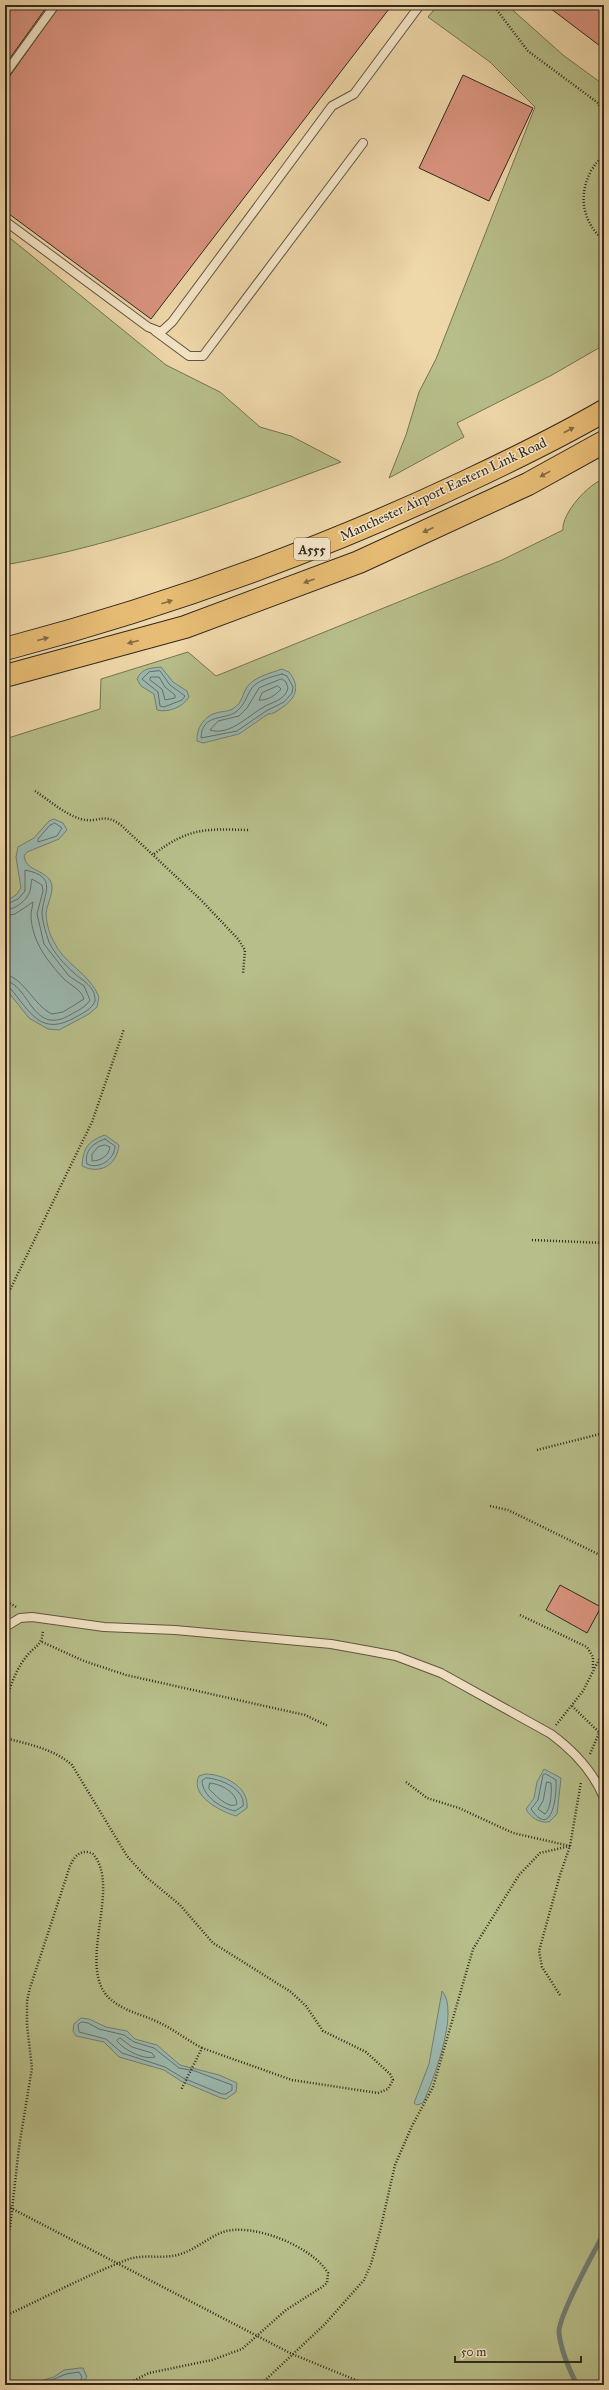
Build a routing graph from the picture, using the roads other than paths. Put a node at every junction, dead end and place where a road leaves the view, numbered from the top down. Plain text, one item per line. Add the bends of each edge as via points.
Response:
1 (55, 5) edge
2 (420, 5) edge
3 (5, 74) edge
4 (363, 143) dead end
5 (5, 221) edge
6 (154, 331) junction
7 (604, 411) edge
8 (604, 442) edge
9 (5, 649) edge
10 (5, 676) edge
11 (5, 1627) edge
12 (604, 1798) edge

1 - 3 lane
2 - 6 lane via 354,94 332,106 172,322 161,332
4 - 6 lane via 203,356 189,356
5 - 6 lane
9 -> 7 highway, Manchester Airport Eastern Link Road / A555 via 77,630 178,598 351,534 506,462
8 -> 10 highway, Manchester Airport Eastern Link Road / A555 via 528,484 359,562 185,627
11 - 12 lane via 20,1618 32,1617 104,1627 175,1630 331,1644 396,1656 441,1673 551,1734 585,1765

